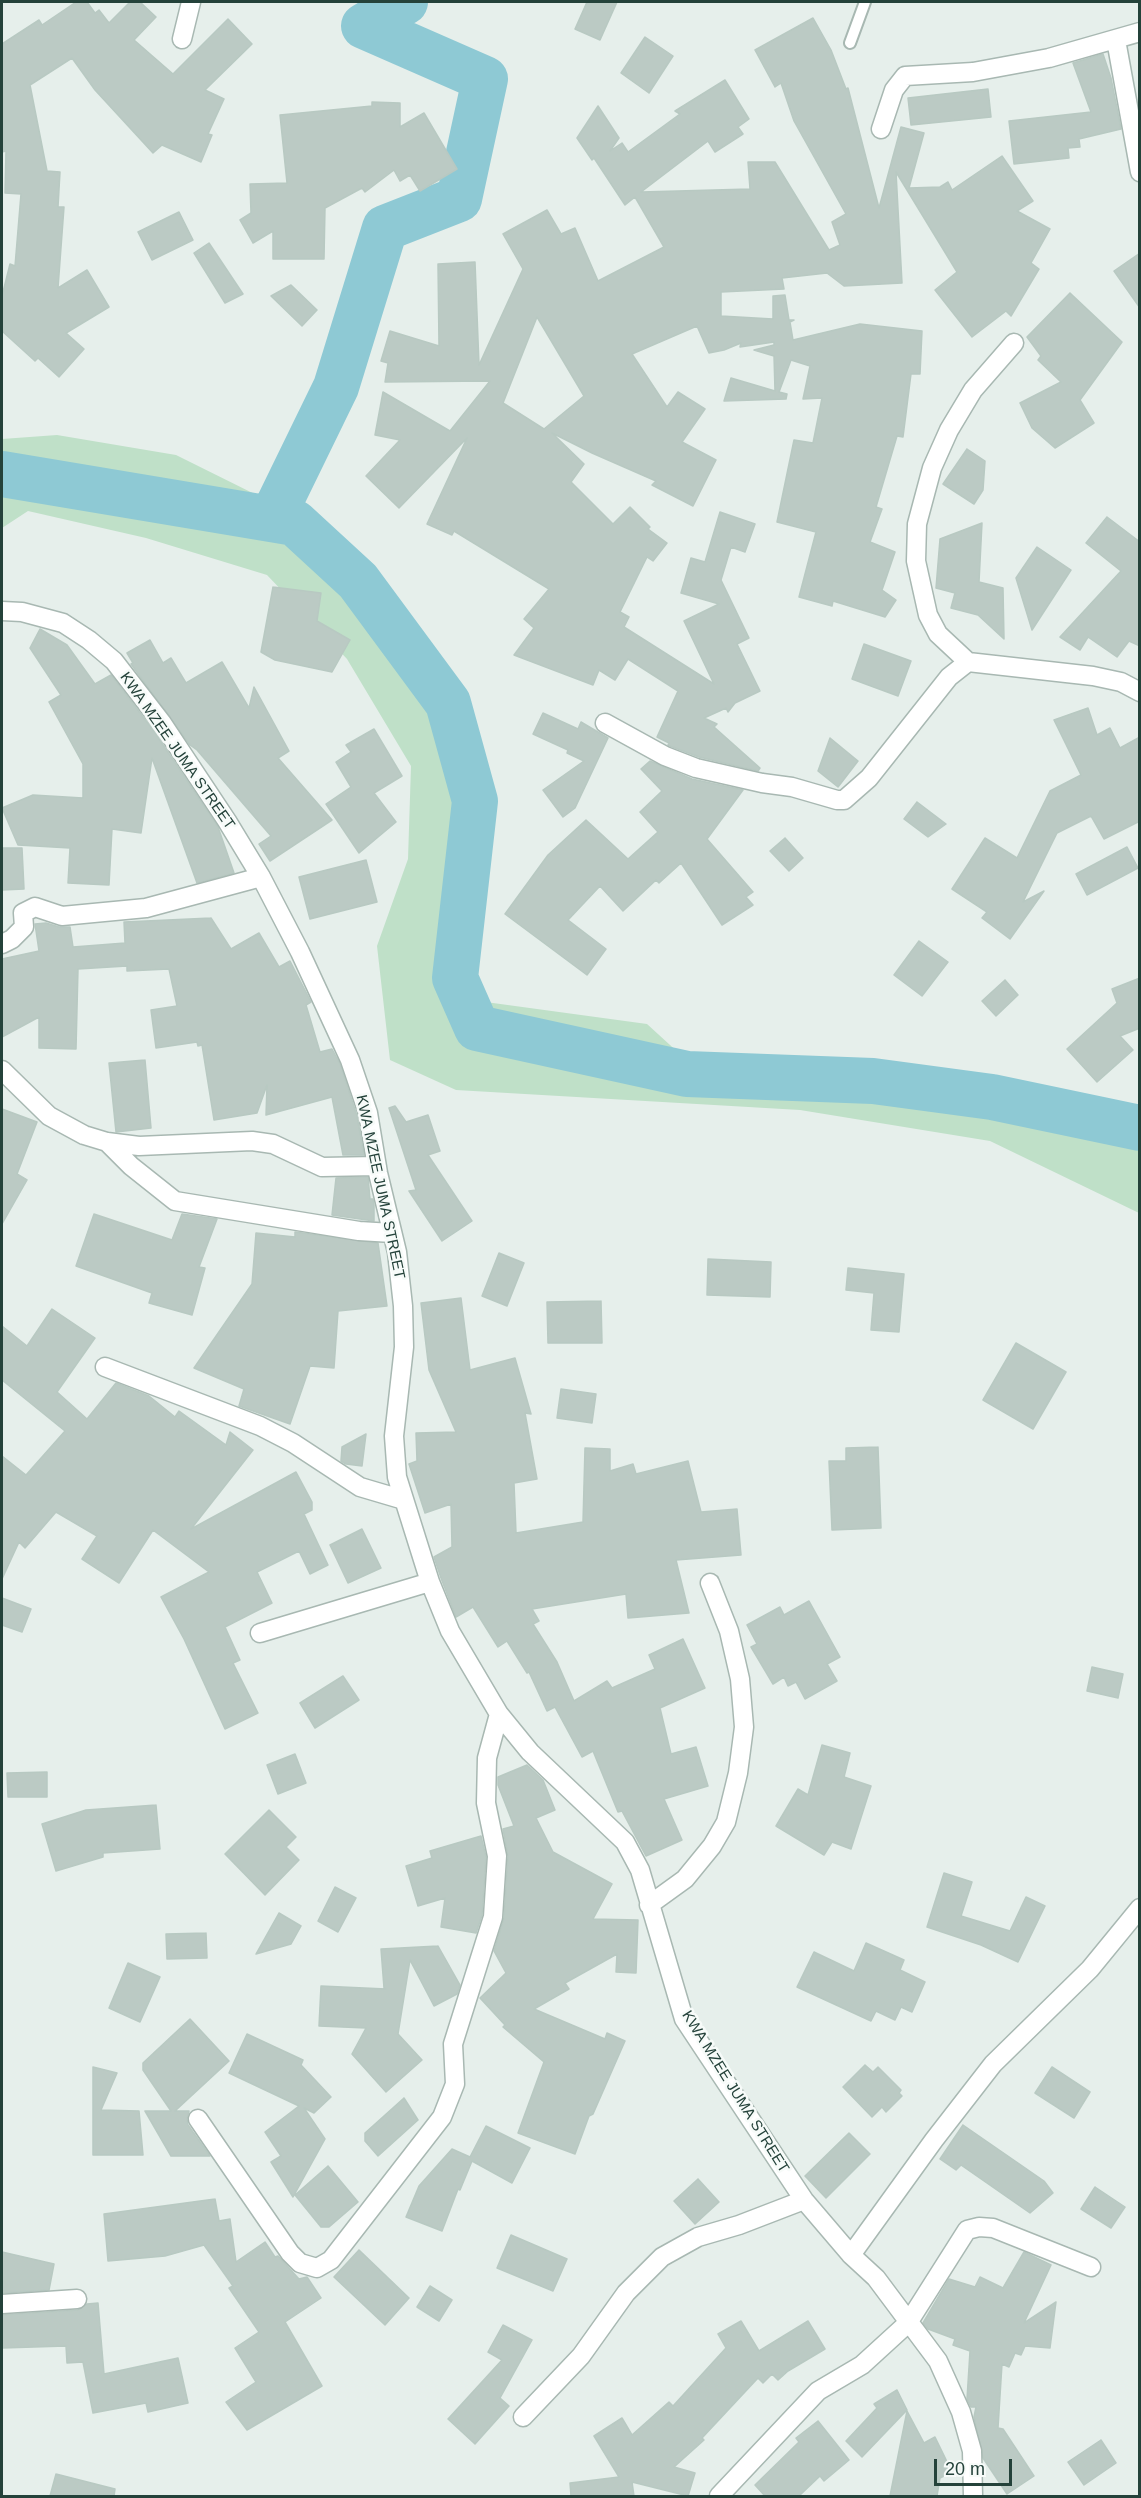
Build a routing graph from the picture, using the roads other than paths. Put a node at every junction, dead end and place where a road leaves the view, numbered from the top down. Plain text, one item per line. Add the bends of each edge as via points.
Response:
1 (191, 2) edge
2 (865, 2) edge
3 (1140, 33) edge
4 (182, 39) dead end
5 (1116, 40) junction
6 (850, 43) dead end
7 (881, 129) dead end
8 (1140, 172) edge
9 (1014, 343) dead end
10 (2, 611) edge
11 (968, 662) junction
12 (1140, 692) edge
13 (605, 723) dead end
14 (261, 877) junction
15 (2, 944) edge
16 (2, 1070) edge
17 (107, 1142) junction
18 (377, 1166) junction
19 (392, 1233) junction
20 (105, 1367) dead end
21 (404, 1500) junction
22 (430, 1582) junction
23 (710, 1583) dead end
24 (260, 1633) dead end
25 (499, 1714) junction
26 (649, 1905) junction
27 (1140, 1908) edge
28 (198, 2120) dead end
29 (804, 2200) junction
30 (851, 2255) junction
31 (1091, 2267) dead end
32 (77, 2299) dead end
33 (2, 2304) edge
34 (908, 2323) junction
35 (523, 2417) dead end
36 (719, 2496) edge
37 (973, 2496) edge

1 - 4 street
2 - 6 lane
3 - 5 street
5 - 7 street via 973,72 905,76 894,90
5 - 8 street
9 - 11 street via 974,390 949,430 932,468 917,524 916,561 928,615 938,634
10 - 14 street, KWA MZEE JUMA STREET via 63,623 114,661 162,723
11 - 12 street via 1093,676 1120,682
11 - 13 street via 949,677 869,778 844,800 696,768
14 - 15 street via 146,908 62,916 35,907 23,913 24,927
14 - 18 street, KWA MZEE JUMA STREET via 350,1060 368,1113
16 - 17 street via 49,1116 84,1136
17 - 18 street via 139,1146 252,1141 273,1144 322,1167
17 - 19 street via 175,1201
18 - 19 street, KWA MZEE JUMA STREET
19 - 21 street, KWA MZEE JUMA STREET via 404,1347 394,1436 397,1476
20 - 21 street via 260,1426 360,1486
21 - 22 street, KWA MZEE JUMA STREET
22 - 24 street
22 - 25 street, KWA MZEE JUMA STREET via 450,1631
23 - 26 street via 729,1631 740,1679 744,1727 738,1773 726,1822 712,1846 685,1879
25 - 26 street, KWA MZEE JUMA STREET via 530,1752 625,1842 640,1870
25 - 28 street via 487,1758 486,1803 497,1856 493,1917 453,2044 455,2084 442,2117 331,2260 317,2268 300,2264 290,2253
26 - 29 street, KWA MZEE JUMA STREET via 684,2019
27 - 30 street via 1090,1969 993,2064
29 - 30 street, KWA MZEE JUMA STREET
29 - 35 street via 698,2237 662,2257 626,2293 581,2356
30 - 34 street, KWA MZEE JUMA STREET via 876,2278
31 - 34 street via 993,2228 967,2230
32 - 33 street
34 - 36 street via 862,2365 818,2391
34 - 37 street, KWA MZEE JUMA STREET via 938,2361 961,2412 972,2451

